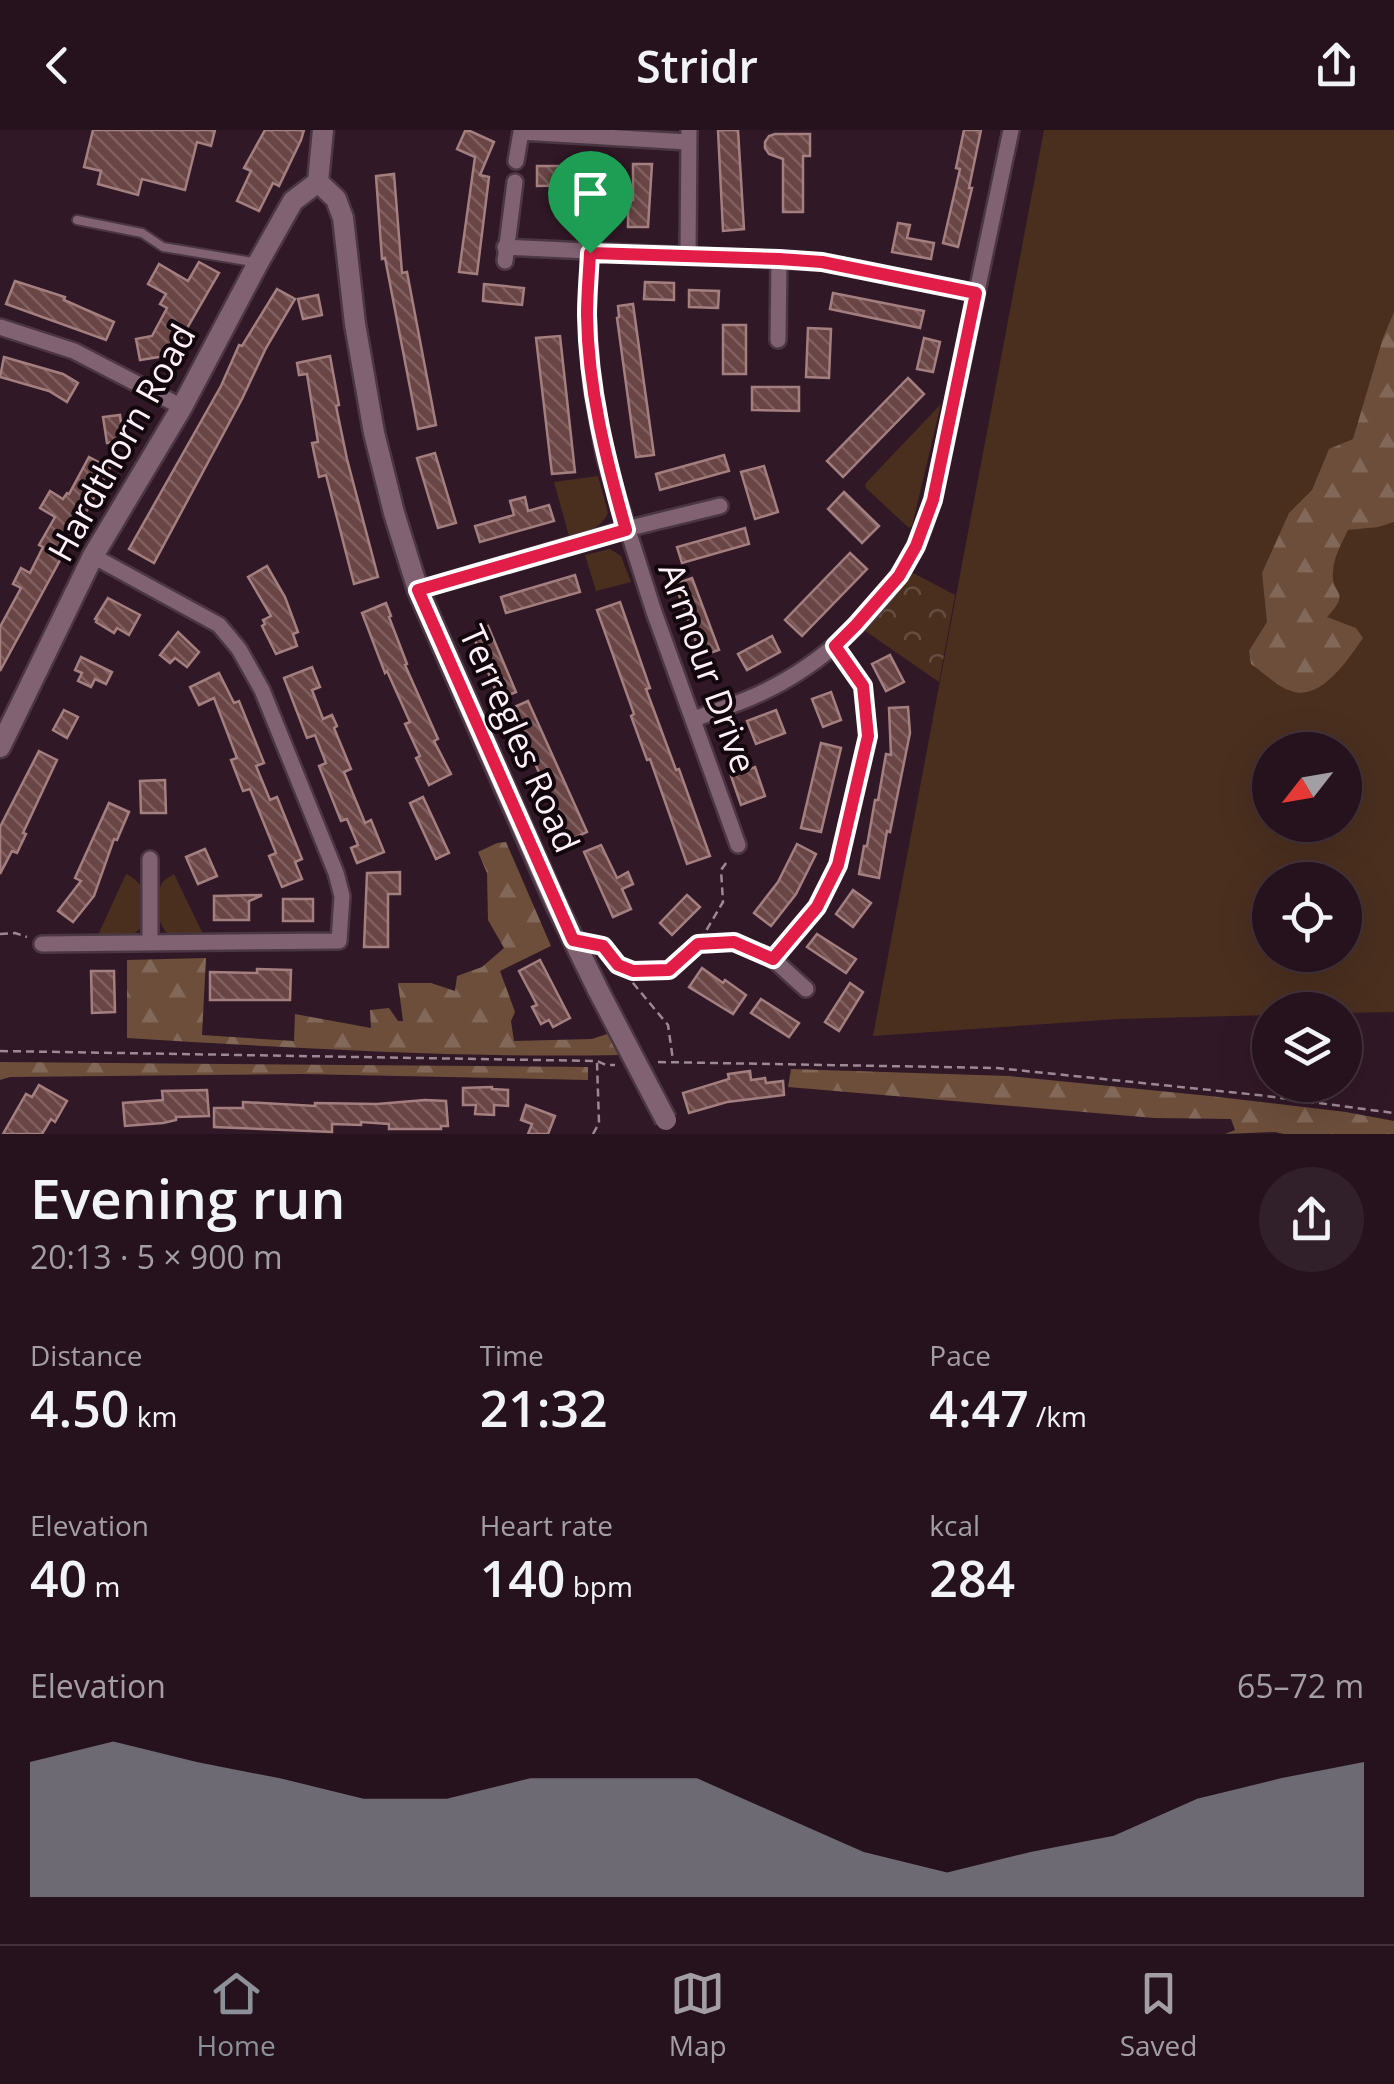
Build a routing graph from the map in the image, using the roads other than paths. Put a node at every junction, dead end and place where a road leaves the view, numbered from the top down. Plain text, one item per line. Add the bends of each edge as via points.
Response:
1 (323, 130) edge
2 (1010, 130) edge
3 (519, 131) edge
4 (688, 136) edge
5 (516, 162) dead end
6 (318, 182) junction
7 (515, 182) dead end
8 (78, 220) dead end
9 (590, 253) junction
10 (688, 256) junction
11 (779, 259) junction
12 (258, 263) junction
13 (976, 293) junction
14 (0, 328) edge
15 (778, 340) dead end
16 (182, 407) junction
17 (720, 506) dead end
18 (626, 530) junction
19 (93, 556) junction
20 (418, 590) junction
21 (835, 646) junction
22 (694, 719) junction
23 (0, 747) edge
24 (738, 845) road end
25 (150, 859) dead end
26 (150, 942) junction
27 (734, 942) road end
28 (42, 944) road end
29 (773, 959) junction
30 (806, 989) dead end
31 (669, 1127) edge

1 - 6 street
2 - 13 street
3 - 4 street
3 - 5 street
4 - 10 street
6 - 12 street, Hardthorn Road via 293,202
6 - 20 street, Terregles Road via 336,199 343,218 374,433
7 - 9 street via 505,254
8 - 12 lane via 142,234 163,247
9 - 10 street
9 - 18 street, Armour Drive via 592,387
10 - 11 street
11 - 13 street
11 - 15 street
12 - 16 street, Hardthorn Road
13 - 21 street via 933,500 916,546 899,576
14 - 16 street via 74,350
16 - 19 street, Hardthorn Road
17 - 18 street
18 - 20 street
18 - 22 street, Armour Drive
19 - 23 street, Hardthorn Road
19 - 26 street via 219,625 238,649 262,690 342,896 339,941
20 - 31 street, Terregles Road, bridge via 573,940
21 - 22 street via 760,694
21 - 29 street via 863,686 868,736 838,865 817,907
22 - 24 street, Armour Drive
25 - 26 street
26 - 28 street
27 - 29 street
29 - 30 street

